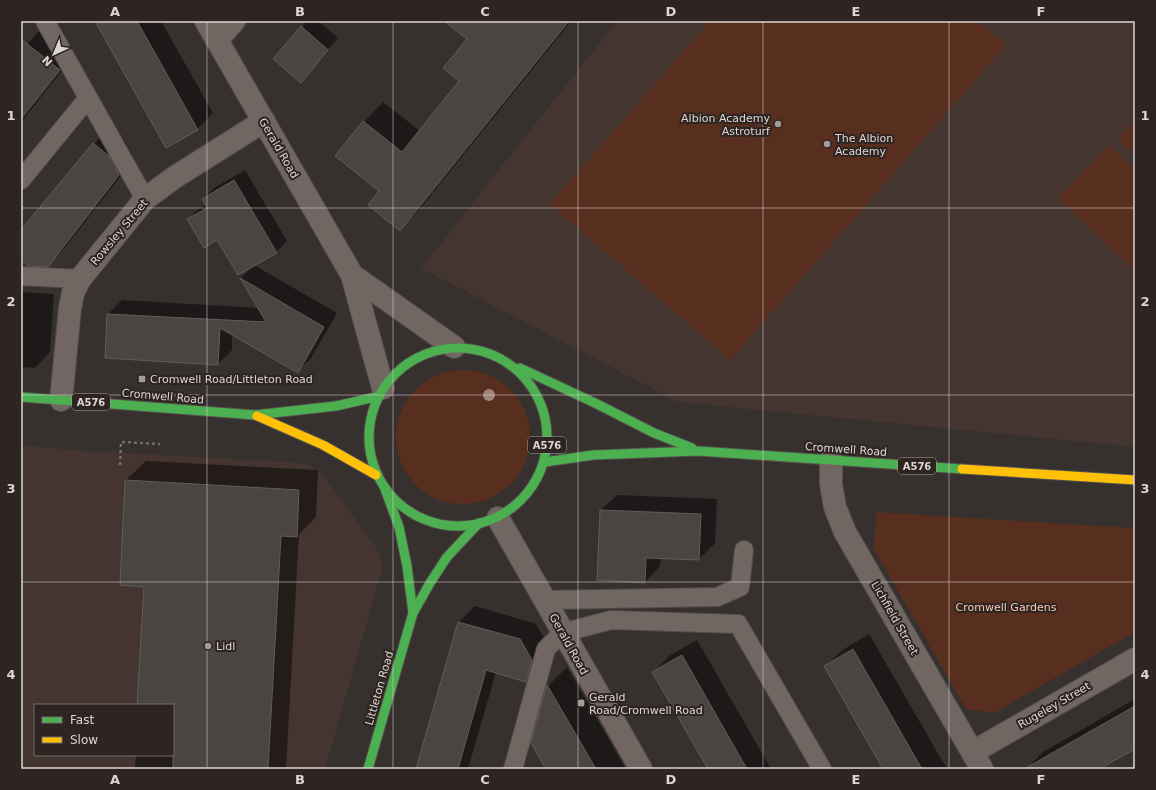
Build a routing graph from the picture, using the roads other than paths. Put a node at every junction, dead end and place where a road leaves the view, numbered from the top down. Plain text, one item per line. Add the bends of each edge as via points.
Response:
1 (45, 21) edge
2 (206, 21) edge
3 (234, 21) edge
4 (217, 40) junction
5 (88, 98) junction
6 (264, 121) junction
7 (21, 180) edge
8 (145, 199) junction
9 (352, 275) junction
10 (21, 276) edge
11 (80, 279) junction
12 (454, 347) junction
13 (513, 365) junction
14 (381, 392) junction
15 (21, 397) edge
16 (61, 400) junction
17 (255, 415) junction
18 (698, 450) junction
19 (831, 460) junction
20 (545, 462) junction
21 (376, 475) junction
22 (1135, 480) edge
23 (385, 489) junction
24 (489, 521) junction
25 (744, 550) dead end
26 (545, 600) junction
27 (413, 613) junction
28 (562, 632) junction
29 (1135, 659) edge
30 (978, 761) edge
31 (368, 769) edge
32 (513, 769) edge
33 (641, 769) edge
34 (822, 769) edge

1 - 5 lane
2 - 4 street, Gerald Road
3 - 4 street
4 - 6 street, Gerald Road
5 - 7 lane
5 - 8 lane
6 - 8 street, Rowsley Street
6 - 9 street, Gerald Road
8 - 11 street, Rowsley Street
9 - 12 street, Gerald Road
9 - 14 street, Gerald Road
10 - 11 lane
11 - 16 street, Rowsley Street via 73,293 70,308
12 - 13 main road, A576 via 485,351
12 - 14 main road, A576 via 423,354 404,366
13 - 18 main road, Cromwell Road / A576 via 654,433
13 - 20 main road, A576 via 534,388 548,432
14 - 17 main road, Cromwell Road / A576 via 336,406
14 - 21 main road, A576 via 371,418 372,461
15 - 16 main road, Cromwell Road / A576
16 - 17 main road, Cromwell Road / A576
17 - 21 main road, Cromwell Road / A576 via 323,445
18 - 19 main road, Cromwell Road / A576
18 - 20 main road, Cromwell Road / A576 via 594,455
19 - 22 main road, Cromwell Road / A576
19 - 30 street, Lichfield Street via 831,484 835,507 845,532
20 - 24 main road, A576 via 524,499
21 - 23 main road, A576
23 - 24 main road, A576 via 408,511 436,524 468,526
23 - 27 main road, Littleton Road via 399,528
24 - 26 street, Gerald Road
24 - 27 main road, Littleton Road via 447,557
25 - 26 lane via 740,587 717,597
26 - 28 street, Gerald Road
27 - 31 main road, Littleton Road
28 - 32 lane via 546,648
28 - 33 street, Gerald Road
28 - 34 lane via 612,620 738,624
29 - 30 street, Rugeley Street

